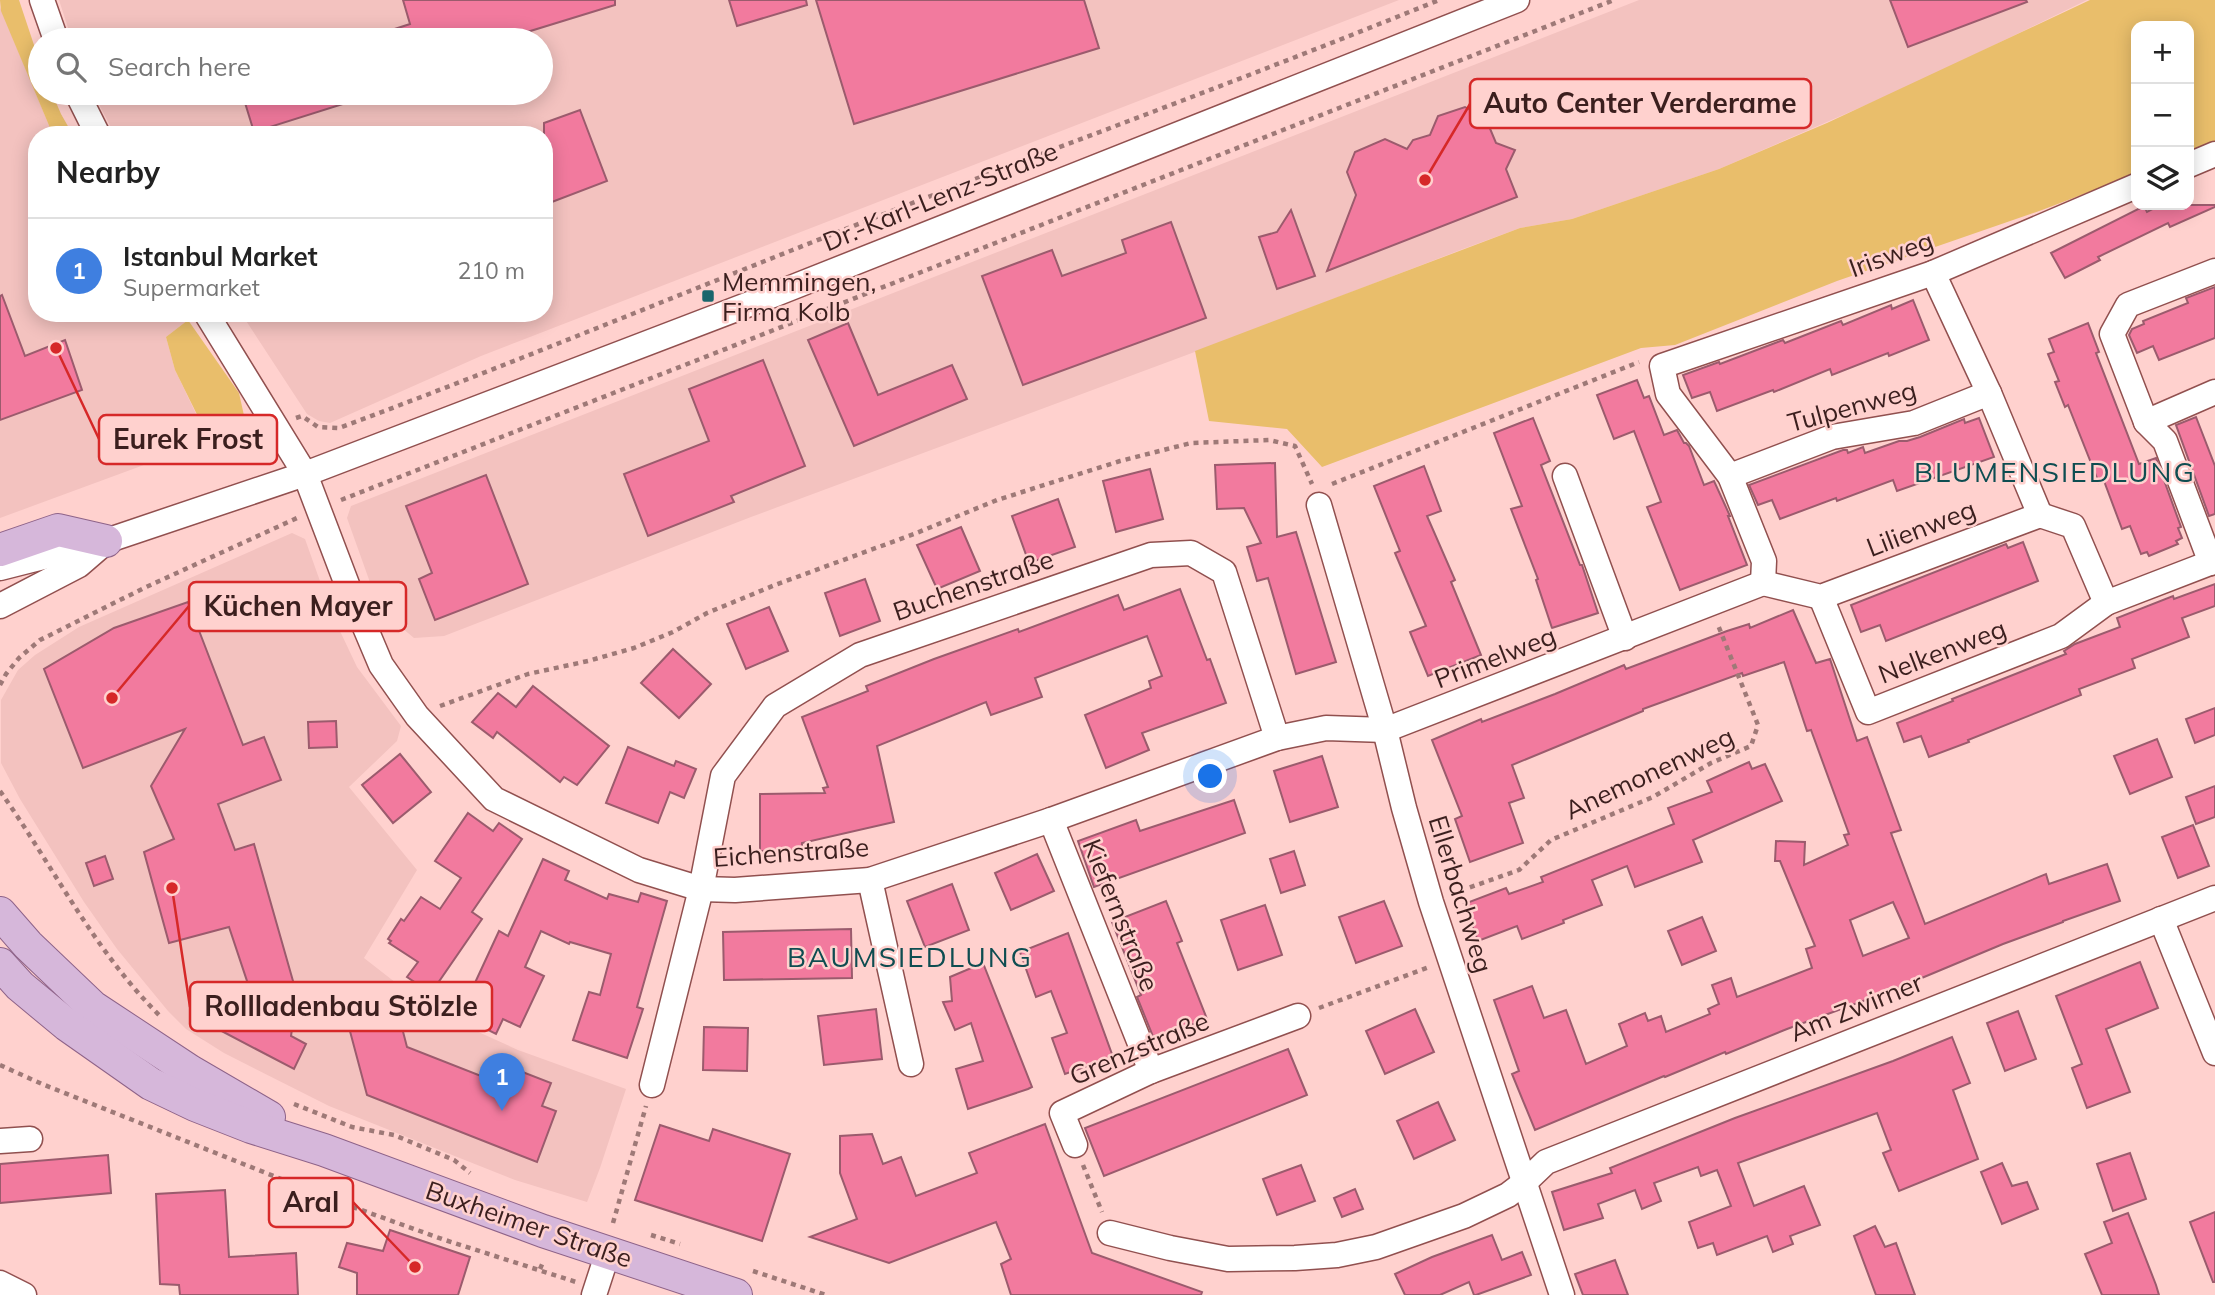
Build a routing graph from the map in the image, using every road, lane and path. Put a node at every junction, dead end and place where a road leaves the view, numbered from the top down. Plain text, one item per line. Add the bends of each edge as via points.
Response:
1 (42, 0) edge
2 (1439, 0) edge
3 (1517, 0) edge
4 (1614, 0) edge
5 (52, 28) edge
6 (83, 105) edge
7 (94, 126) edge
8 (2215, 154) edge
9 (2194, 163) edge
10 (2131, 189) edge
11 (2215, 271) edge
12 (1933, 273) junction
13 (212, 322) edge
14 (1662, 366) junction
15 (2215, 391) edge
16 (1989, 393) junction
17 (2146, 422) junction
18 (276, 426) junction
19 (305, 474) junction
20 (1565, 476) dead end
21 (1730, 476) junction
22 (1317, 498) junction
23 (320, 508) junction
24 (2040, 515) junction
25 (106, 541) junction
26 (0, 550) edge
27 (2213, 562) edge
28 (0, 568) edge
29 (1763, 583) junction
30 (1821, 597) junction
31 (2106, 603) junction
32 (1710, 605) junction
33 (0, 606) edge
34 (1625, 638) junction
35 (0, 685) edge
36 (417, 716) junction
37 (1385, 730) junction
38 (1277, 738) junction
39 (0, 791) edge
40 (1051, 820) junction
41 (870, 880) junction
42 (701, 889) junction
43 (2215, 898) edge
44 (1431, 902) junction
45 (0, 913) edge
46 (2161, 919) junction
47 (1450, 959) junction
48 (0, 964) edge
49 (1298, 1016) joint
50 (166, 1022) dead end
51 (2215, 1054) edge
52 (911, 1064) dead end
53 (0, 1065) edge
54 (1151, 1071) junction
55 (652, 1085) joint
56 (30, 1139) dead end
57 (0, 1141) edge
58 (1075, 1145) joint
59 (324, 1150) junction
60 (1525, 1182) junction
61 (1110, 1233) joint
62 (610, 1237) junction
63 (0, 1283) edge
64 (595, 1292) edge
65 (24, 1295) edge
66 (736, 1295) edge
67 (1562, 1295) edge

1 - 5 street
2 - 18 path via 339,428 318,427 302,416
3 - 19 street, Dr.-Karl-Lenz-Straße via 773,295
4 - 23 path
6 - 7 street
8 - 9 street
10 - 12 street, Irisweg
11 - 17 street via 2128,305 2112,334
12 - 14 street, Irisweg
12 - 16 street
13 - 18 street, Eichenstraße
14 - 21 street via 1668,394
14 - 22 path via 1652,359 1636,362
15 - 17 street
16 - 21 street, Tulpenweg via 1914,423 1832,437
16 - 24 street
17 - 27 street via 2165,441
18 - 19 street, Eichenstraße
19 - 23 street, Eichenstraße
19 - 25 street, Dr.-Karl-Lenz-Straße
20 - 34 street
21 - 29 street via 1764,561
22 - 36 path via 1294,446 1269,440 1191,443 997,500 775,585 634,648 496,684
22 - 37 street, Ellerbachweg
23 - 35 path via 144,587 40,640 19,658
23 - 36 street, Eichenstraße via 381,665
24 - 30 street, Lilienweg
24 - 31 street via 2073,526
25 - 26 main road via 58,530
25 - 28 street, Dr.-Karl-Lenz-Straße
25 - 33 street, Dr.-Karl-Lenz-Straße via 79,565
27 - 31 street
29 - 30 street
29 - 32 street, Primelweg
30 - 31 street, Nelkenweg via 1868,712 2061,636
32 - 34 street, Primelweg
32 - 44 path, Anemonenweg via 1758,725 1751,746 1711,762 1653,797 1551,840 1519,870
34 - 37 street, Primelweg
36 - 42 street, Eichenstraße via 494,799 639,870
37 - 38 street, Eichenstraße via 1326,728
37 - 44 street, Ellerbachweg
38 - 40 street, Eichenstraße
38 - 42 street, Buchenstraße via 1224,572 1191,553 1151,555 860,655 775,706 723,776
39 - 50 path via 104,951
40 - 41 street, Eichenstraße
40 - 54 street, Kiefernstraße
41 - 42 street, Eichenstraße
41 - 52 street
42 - 55 street, Buchenstraße
43 - 46 street, Am Zwirner
44 - 47 street, Ellerbachweg
45 - 59 main road, Buxheimer Straße via 93,1007
46 - 51 street
46 - 60 street, Am Zwirner via 1546,1162
47 - 49 path
47 - 60 street, Ellerbachweg
48 - 59 main road, Buxheimer Straße via 67,1025 150,1084 195,1105
49 - 54 street, Grenzstraße
53 - 64 path via 339,1202
54 - 58 street, Grenzstraße via 1062,1113
55 - 62 path
56 - 57 street
58 - 61 path
59 - 62 main road, Buxheimer Straße via 543,1231
60 - 61 street via 1464,1216 1376,1247 1337,1255 1228,1259
60 - 67 street, Ellerbachweg
62 - 64 street
62 - 66 main road, Buxheimer Straße
63 - 65 street

